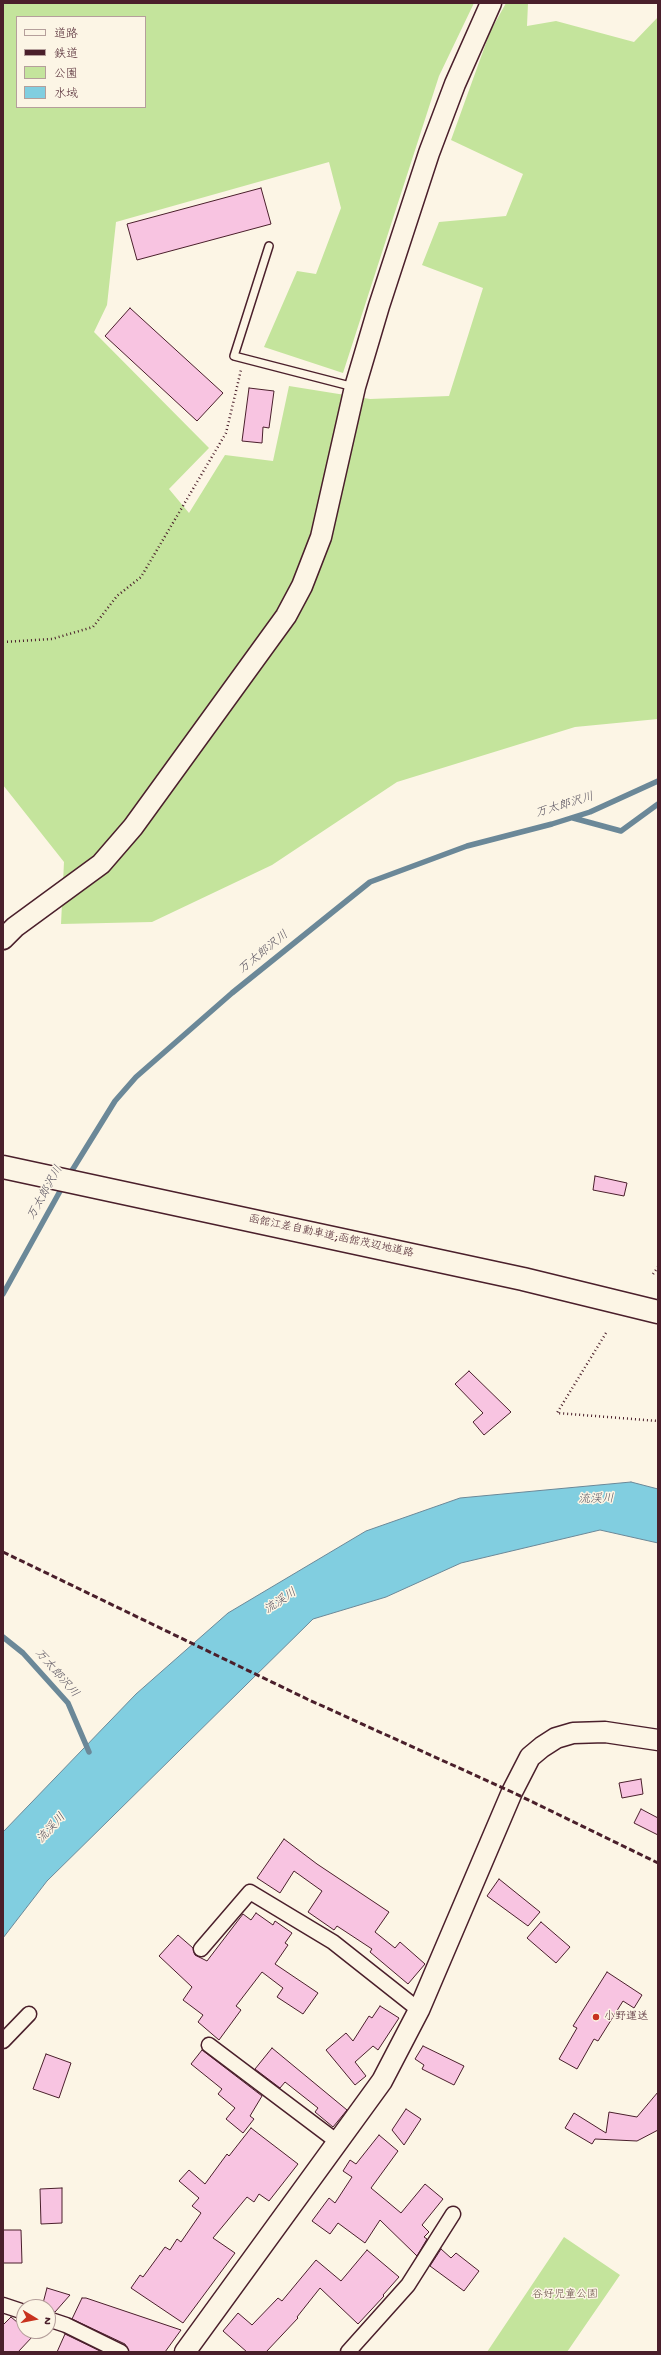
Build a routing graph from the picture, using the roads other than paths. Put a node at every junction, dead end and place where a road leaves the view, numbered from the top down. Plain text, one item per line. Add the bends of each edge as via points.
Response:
1 (491, 3) edge
2 (269, 246) dead end
3 (355, 387) junction
4 (3, 939) edge
5 (10, 1168) edge
6 (658, 1312) edge
7 (658, 1740) edge
8 (201, 1948) dead end
9 (419, 2010) junction
10 (28, 2014) dead end
11 (3, 2041) edge
12 (209, 2045) dead end
13 (339, 2143) junction
14 (453, 2214) dead end
15 (3, 2305) edge
16 (16, 2309) edge
17 (56, 2322) edge
18 (121, 2352) edge
19 (185, 2352) edge
20 (348, 2352) edge

1 - 3 street via 455,84 429,153
2 - 3 lane via 234,356
3 - 4 street via 321,537 302,586 286,616 170,778 102,864 15,927
5 - 6 highway, 函館江差自動車道;函館茂辺地道路 via 523,1279
7 - 9 street via 605,1732 573,1733 556,1738 530,1757 512,1792
8 - 9 street via 250,1892 333,1942
9 - 13 street via 382,2081
10 - 11 street
12 - 13 street
13 - 19 street
14 - 20 street via 408,2285
15 - 16 street
17 - 18 street

